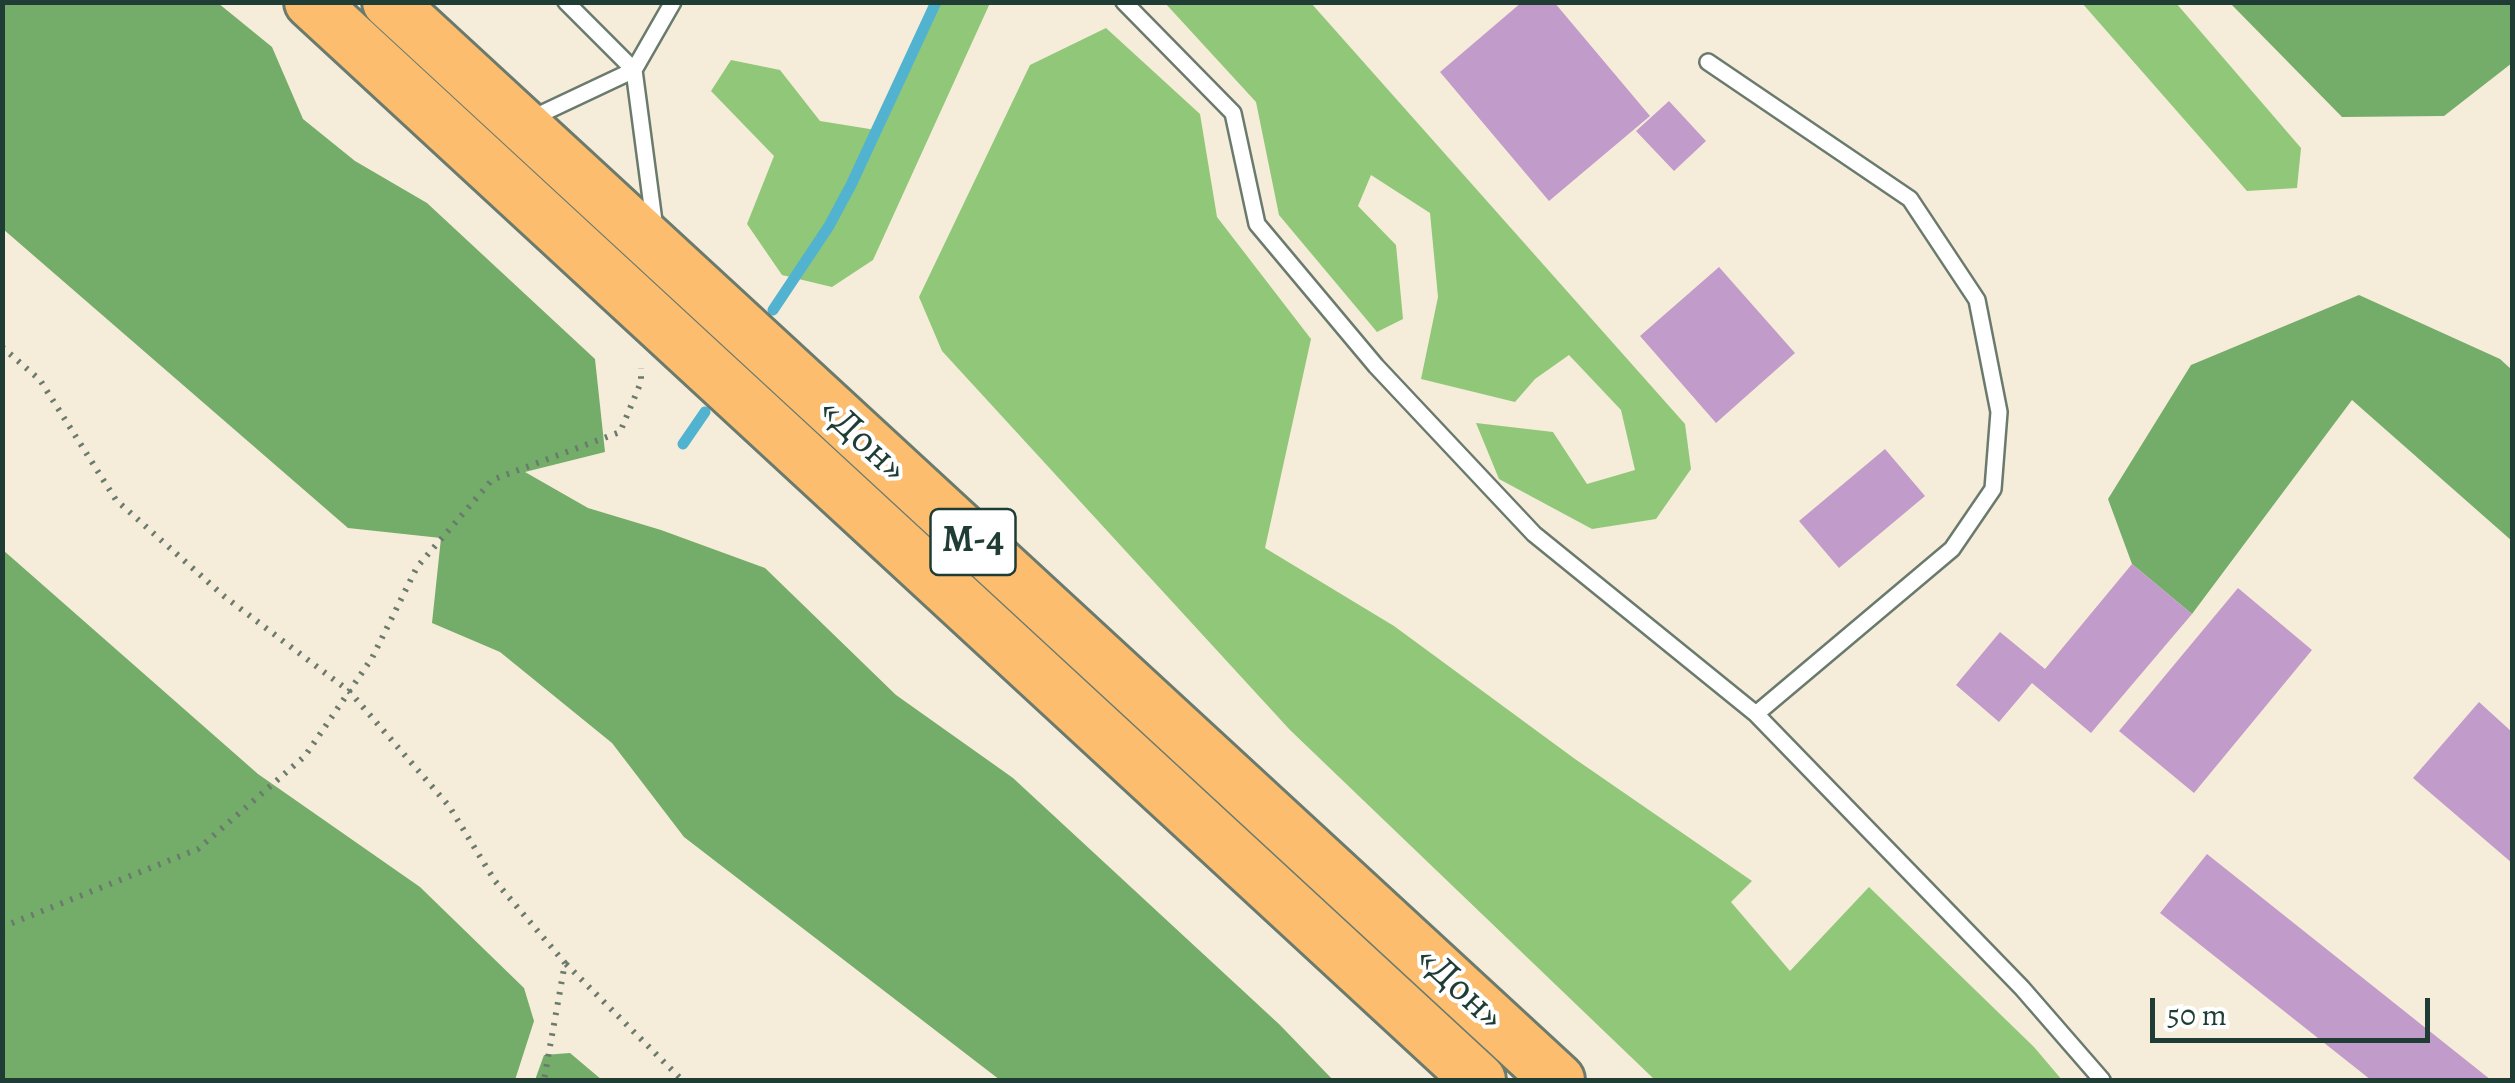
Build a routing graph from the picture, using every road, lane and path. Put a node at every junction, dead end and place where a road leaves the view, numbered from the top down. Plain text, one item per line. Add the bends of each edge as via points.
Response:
1 (311, 2) edge
2 (389, 2) edge
3 (566, 2) edge
4 (672, 2) edge
5 (1124, 2) edge
6 (1708, 62) dead end
7 (634, 70) junction
8 (520, 124) junction
9 (659, 253) junction
10 (639, 302) junction
11 (2, 347) edge
12 (349, 691) junction
13 (1756, 714) junction
14 (2, 927) edge
15 (566, 963) junction
16 (544, 1080) edge
17 (682, 1080) edge
18 (1479, 1080) edge
19 (1558, 1080) edge
20 (2102, 1080) edge

1 - 10 highway, М-4
2 - 8 highway, «Дон» / М-4
3 - 7 lane
4 - 7 lane
5 - 13 lane via 1233,113 1257,224 1376,366 1534,534
6 - 13 lane via 1910,199 1977,300 2000,412 1993,489 1952,548
7 - 8 lane
7 - 9 lane
8 - 9 highway, «Дон» / М-4
9 - 19 highway, «Дон» / М-4
10 - 12 path via 641,382 620,432 492,480 418,567
10 - 18 highway, М-4
11 - 12 path via 40,380 124,509
12 - 14 path via 305,756 198,849
12 - 15 path via 449,806 496,881
13 - 20 lane via 2022,988
15 - 16 path
15 - 17 path

